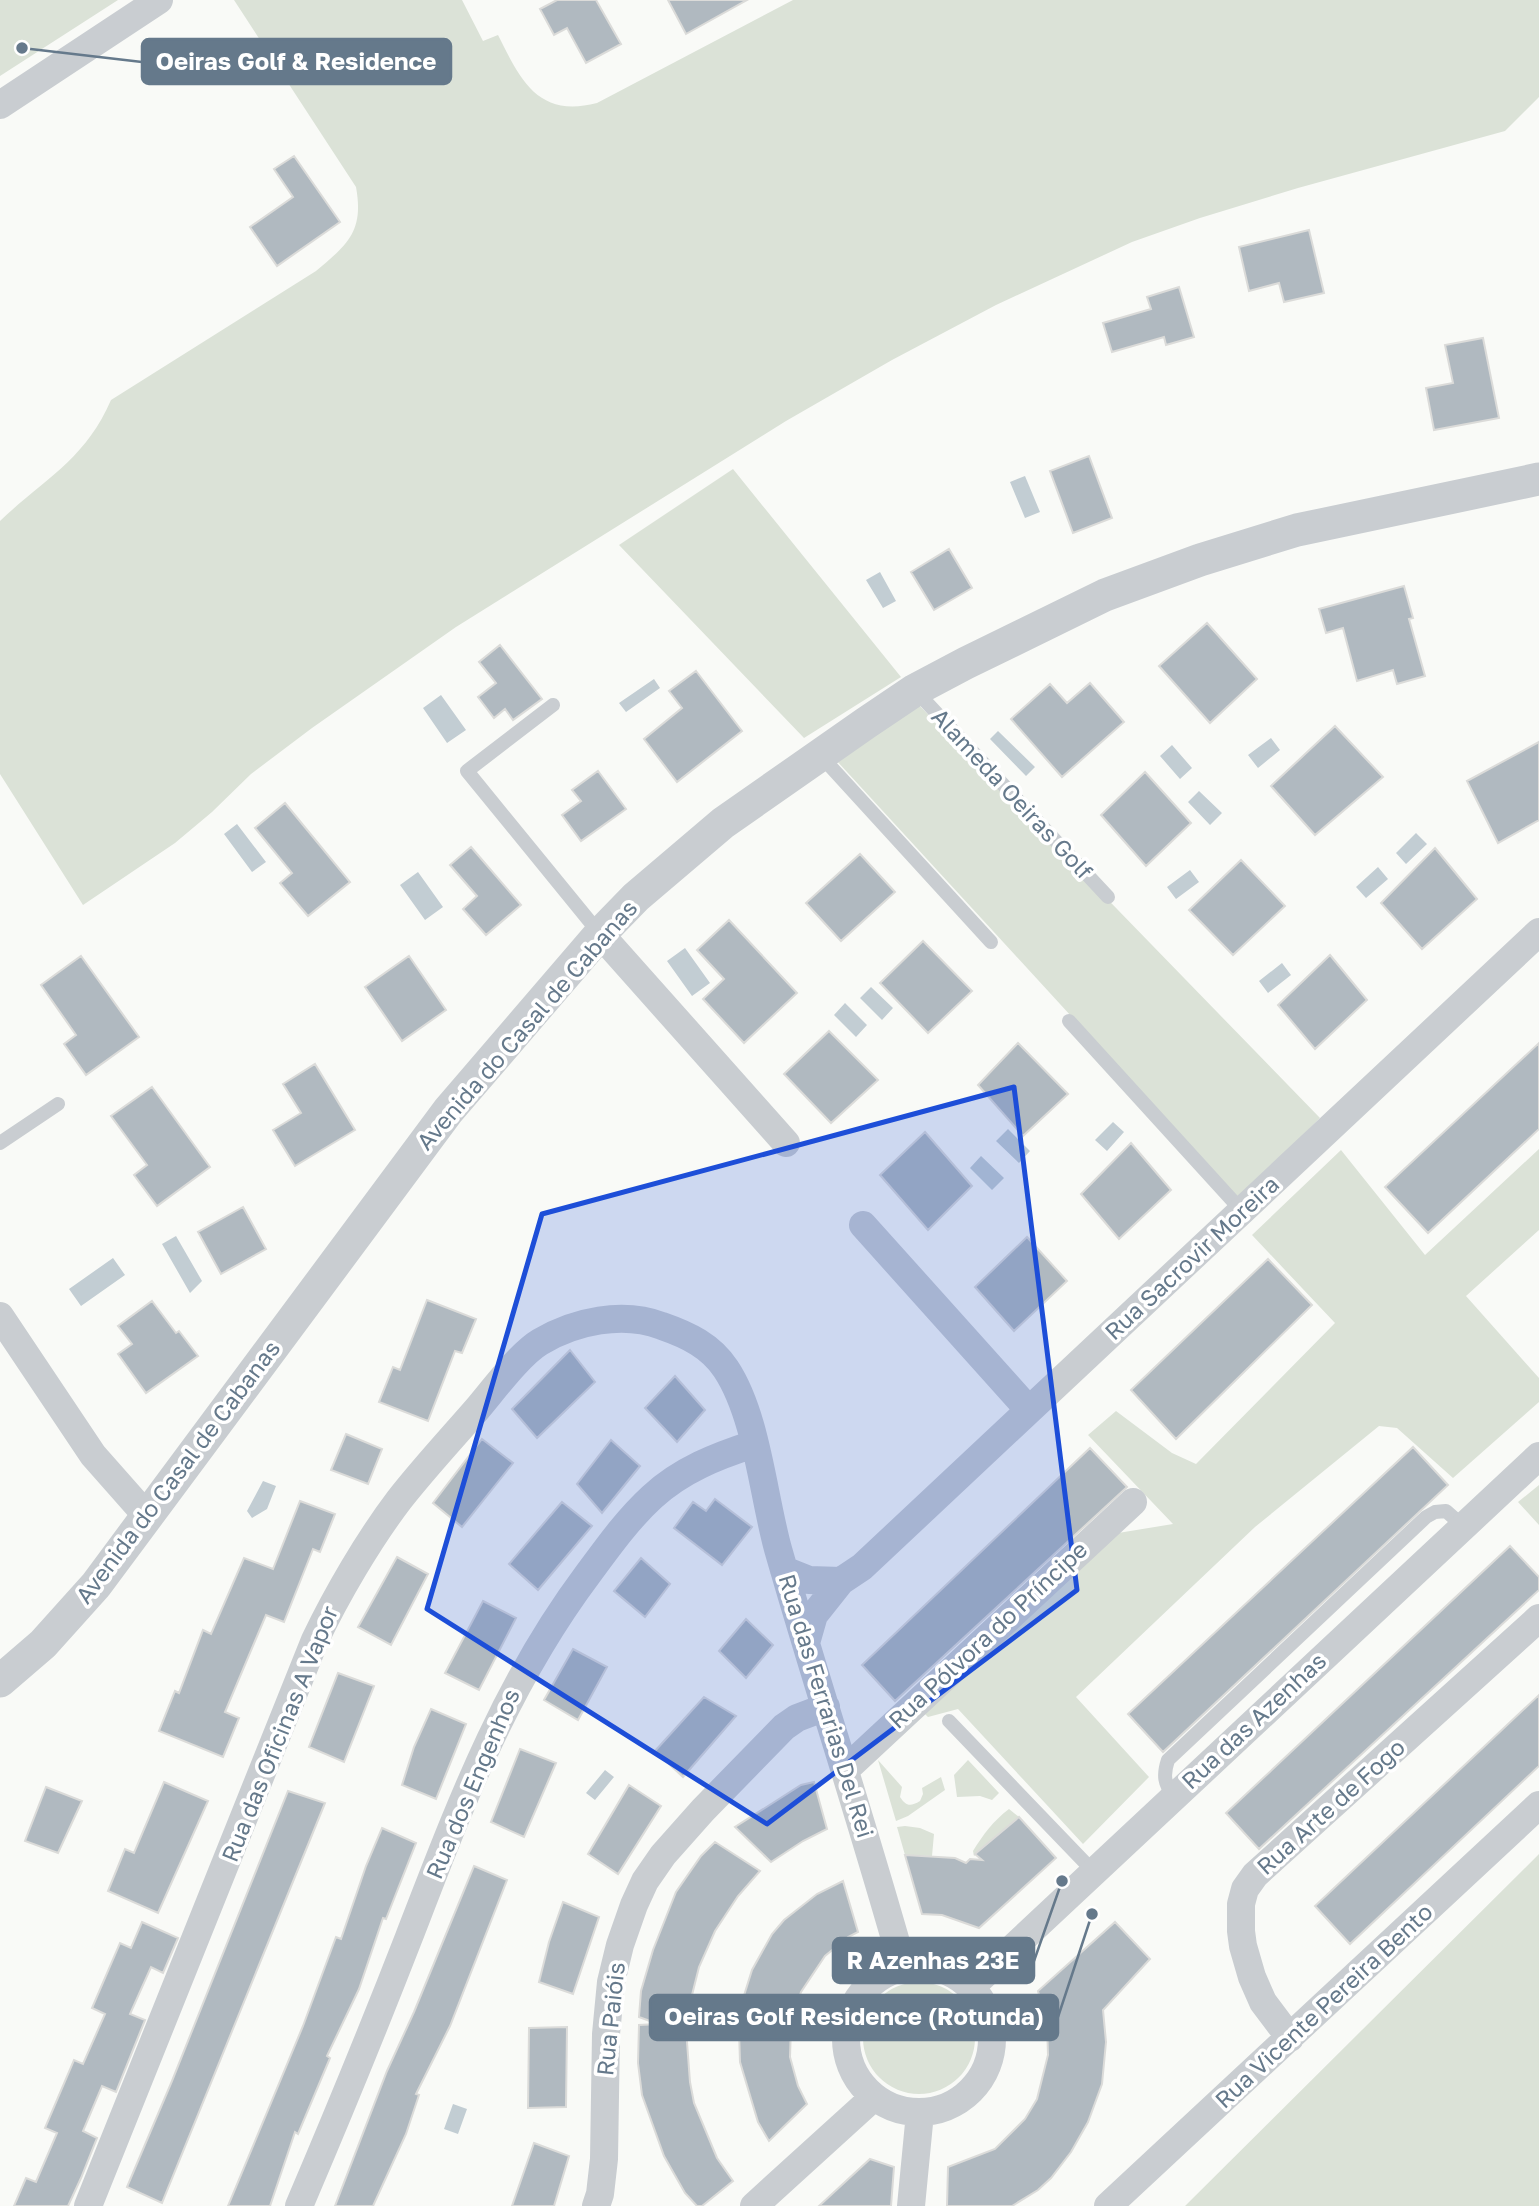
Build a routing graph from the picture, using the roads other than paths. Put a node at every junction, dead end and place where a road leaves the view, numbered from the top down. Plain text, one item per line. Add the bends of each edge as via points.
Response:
1 (159, 0) edge
2 (0, 105) edge
3 (1539, 479) edge
4 (915, 691) junction
5 (553, 705) dead end
6 (820, 755) junction
7 (1108, 897) dead end
8 (1539, 932) edge
9 (600, 934) junction
10 (991, 942) dead end
11 (1069, 1021) dead end
12 (58, 1104) dead end
13 (0, 1143) edge
14 (786, 1143) dead end
15 (1242, 1211) junction
16 (863, 1225) dead end
17 (0, 1316) edge
18 (1029, 1410) junction
19 (754, 1444) junction
20 (1539, 1456) edge
21 (1133, 1502) dead end
22 (146, 1515) junction
23 (784, 1570) junction
24 (841, 1581) junction
25 (1539, 1618) edge
26 (806, 1643) junction
27 (0, 1681) edge
28 (826, 1707) junction
29 (950, 1721) dead end
30 (845, 1770) junction
31 (1539, 1805) edge
32 (1094, 1872) junction
33 (903, 1967) junction
34 (971, 1987) junction
35 (1290, 2038) junction
36 (874, 2097) junction
37 (920, 2113) junction
38 (88, 2206) edge
39 (299, 2206) edge
40 (596, 2206) edge
41 (754, 2206) edge
42 (911, 2206) edge
43 (1108, 2206) edge

1 - 2 street
3 - 4 street, Avenida do Casal de Cabanas via 1297,530 1188,564 1093,600
4 - 6 street, Avenida do Casal de Cabanas
4 - 7 lane, Alameda Oeiras Golf
5 - 9 lane via 467,771
6 - 9 street, Avenida do Casal de Cabanas via 689,850
6 - 10 lane
8 - 15 street, Rua Sacrovir Moreira
9 - 14 street
9 - 22 street, Avenida do Casal de Cabanas via 448,1111
11 - 15 lane
12 - 13 lane
15 - 18 street, Rua Sacrovir Moreira
16 - 18 street
17 - 22 street via 93,1455
18 - 24 street, Rua Sacrovir Moreira via 862,1567
19 - 23 street, Rua das Ferrarias Del Rei
19 - 38 street, Rua das Oficinas A Vapor via 737,1388 725,1367 708,1348 654,1323 600,1321 565,1329 537,1344 501,1381 398,1501 333,1602
19 - 39 street, Rua dos Engenhos via 704,1462 653,1495 627,1521 556,1616 483,1753
20 - 32 street, Rua das Azenhas
21 - 30 street, Rua Pólvora do Príncipe
22 - 27 street, Avenida do Casal de Cabanas via 69,1616
23 - 24 street via 809,1580
23 - 26 street, Rua das Ferrarias Del Rei
24 - 26 street, Rua Sacrovir Moreira via 814,1615
25 - 35 street, Rua Arte de Fogo via 1255,1875 1245,1889 1240,1919 1249,1969 1263,2002
26 - 28 street, Rua das Ferrarias Del Rei
28 - 30 street, Rua das Ferrarias Del Rei
28 - 40 street, Rua Paióis via 784,1727 703,1810 645,1881 611,1982 604,2159
29 - 32 lane
30 - 33 street, Rua das Ferrarias Del Rei
31 - 35 street, Rua Vicente Pereira Bento
32 - 34 street, Rua das Azenhas
33 - 34 street via 933,1967
33 - 36 street via 871,1984 858,1998 848,2023 846,2050 851,2068
34 - 37 street via 990,2022 989,2062 967,2095 950,2106
35 - 43 street, Rua Vicente Pereira Bento
36 - 37 street via 889,2107
36 - 41 street
37 - 42 street

